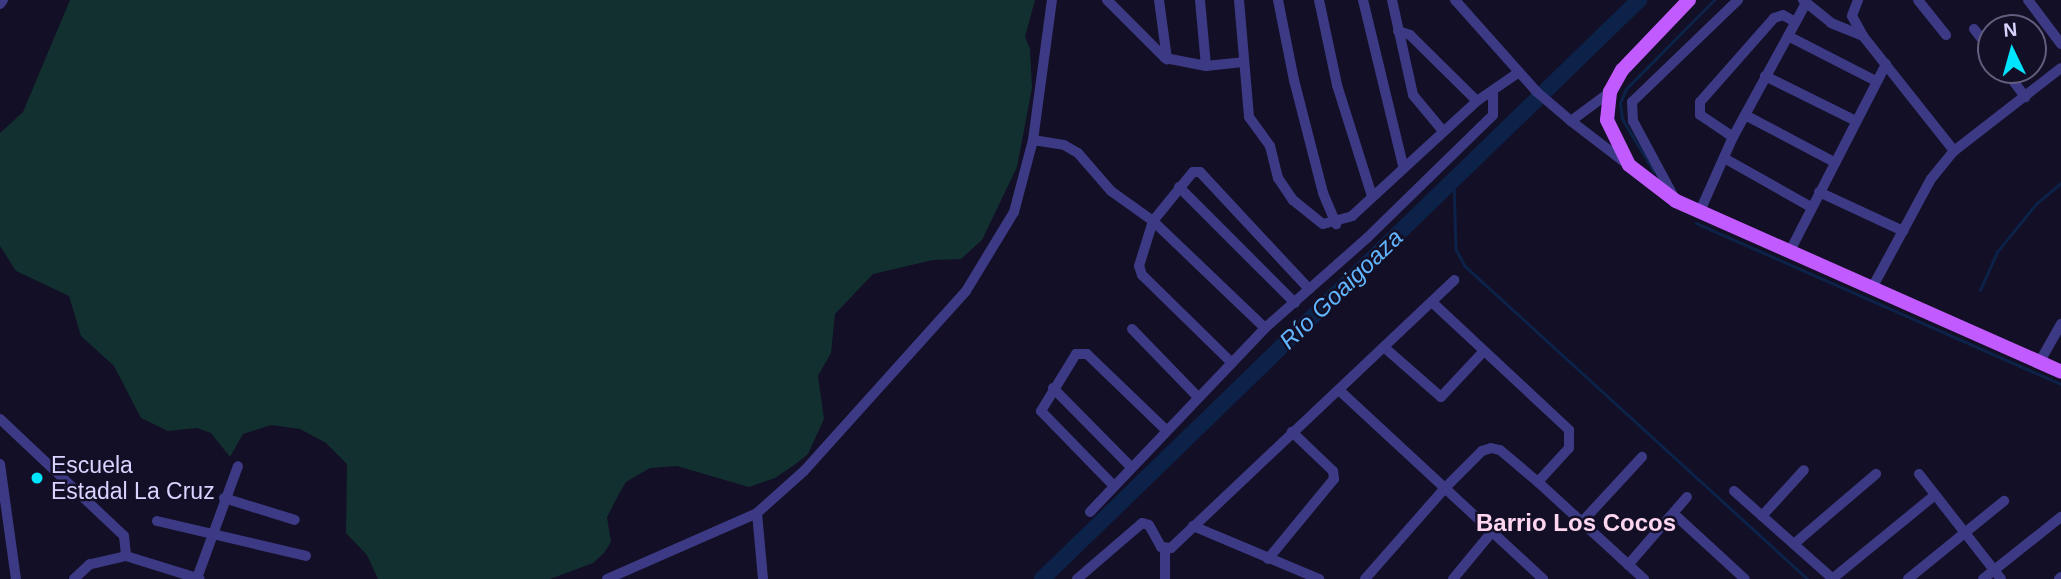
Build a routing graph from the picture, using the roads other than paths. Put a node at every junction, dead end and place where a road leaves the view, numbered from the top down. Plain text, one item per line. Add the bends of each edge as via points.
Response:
1 (1052, 0) edge
2 (1107, 0) edge
3 (1160, 0) edge
4 (1200, 0) edge
5 (1239, 0) edge
6 (1278, 0) edge
7 (1319, 0) edge
8 (1363, 0) edge
9 (1392, 0) edge
10 (1455, 0) edge
11 (1689, 0) edge
12 (1738, 0) edge
13 (1857, 0) edge
14 (1918, 0) edge
15 (2028, 0) edge
16 (1804, 1) edge
17 (1795, 22) junction
18 (1975, 29) dead end
19 (1398, 31) junction
20 (1977, 32) edge
21 (1946, 35) dead end
22 (1788, 36) junction
23 (1863, 36) junction
24 (2061, 44) edge
25 (1167, 59) junction
26 (1243, 62) junction
27 (1885, 64) junction
28 (1206, 66) junction
29 (2057, 71) edge
30 (1519, 72) junction
31 (1765, 76) junction
32 (1877, 81) junction
33 (2016, 84) edge
34 (2061, 84) edge
35 (1610, 92) junction
36 (1493, 94) junction
37 (2025, 96) junction
38 (1476, 101) junction
39 (1745, 115) junction
40 (1571, 121) junction
41 (1856, 121) junction
42 (1443, 131) junction
43 (1733, 137) junction
44 (1033, 140) junction
45 (1954, 151) junction
46 (1724, 158) junction
47 (1834, 162) junction
48 (1403, 165) junction
49 (1629, 165) junction
50 (1179, 187) junction
51 (1819, 192) junction
52 (1372, 196) junction
53 (1676, 201) junction
54 (1811, 207) junction
55 (1700, 211) junction
56 (1153, 221) junction
57 (1336, 224) junction
58 (1903, 231) junction
59 (1791, 249) junction
60 (1454, 280) dead end
61 (1872, 288) junction
62 (1309, 289) junction
63 (1295, 303) junction
64 (1433, 303) junction
65 (2061, 324) edge
66 (1265, 328) junction
67 (1132, 329) dead end
68 (1385, 348) junction
69 (1483, 352) junction
70 (1232, 363) junction
71 (2039, 363) junction
72 (2061, 372) edge
73 (1053, 388) junction
74 (1340, 391) junction
75 (1198, 397) junction
76 (0, 419) edge
77 (1166, 429) junction
78 (1292, 432) junction
79 (1642, 457) dead end
80 (0, 464) edge
81 (238, 466) dead end
82 (1130, 466) junction
83 (1804, 470) dead end
84 (1876, 474) dead end
85 (1919, 474) dead end
86 (1538, 482) junction
87 (1112, 485) junction
88 (1444, 489) junction
89 (1734, 491) dead end
90 (1935, 495) junction
91 (1687, 497) dead end
92 (224, 498) junction
93 (2004, 502) dead end
94 (1090, 512) dead end
95 (757, 513) junction
96 (1674, 514) junction
97 (1762, 516) junction
98 (2061, 517) edge
99 (295, 520) dead end
100 (157, 521) dead end
101 (1581, 523) junction
102 (1193, 526) junction
103 (1491, 533) junction
104 (1964, 533) junction
105 (211, 535) junction
106 (1794, 544) junction
107 (1165, 549) junction
108 (126, 556) junction
109 (306, 556) dead end
110 (1268, 559) junction
111 (1628, 565) junction
112 (1997, 575) edge
113 (16, 579) edge
114 (74, 579) edge
115 (199, 579) edge
116 (607, 579) edge
117 (763, 579) edge
118 (1077, 579) edge
119 (1165, 579) edge
120 (1319, 579) edge
121 (1365, 579) edge
122 (1453, 579) edge
123 (1543, 579) edge
124 (1644, 579) edge
125 (1745, 579) edge
126 (1833, 579) edge
127 (1908, 579) edge
128 (1983, 579) edge

1 - 44 street
2 - 25 street
3 - 25 street
4 - 28 street
5 - 26 street
6 - 57 street via 1303,115
7 - 52 street via 1337,85
8 - 48 street
9 - 19 street
10 - 30 street
11 - 35 main road via 1622,69
12 - 53 street via 1632,102 1633,121
13 - 23 street via 1852,16
14 - 21 street
15 - 24 street
16 - 17 street
16 - 23 street via 1831,23
17 - 22 street
17 - 43 street via 1783,15 1774,18 1700,102 1700,115
18 - 20 street
19 - 38 street via 1410,36
19 - 42 street via 1413,95
22 - 31 street
22 - 32 street
23 - 27 street
25 - 28 street
26 - 28 street
26 - 57 street via 1249,117 1272,149 1281,183 1306,214 1323,224
27 - 32 street
27 - 45 street
29 - 34 street
29 - 37 street
30 - 36 street
30 - 40 street
31 - 39 street
31 - 41 street
32 - 41 street
33 - 37 street
35 - 40 street
35 - 49 main road via 1607,120
36 - 38 street
36 - 62 street via 1493,115
37 - 45 street
38 - 42 street
39 - 43 street
39 - 47 street
40 - 49 street
41 - 47 street
42 - 48 street
43 - 46 street
44 - 56 street via 1064,145 1078,153 1111,191
44 - 95 street via 1014,212 967,291 804,471
45 - 58 street via 1931,180
46 - 54 street
46 - 55 street
47 - 51 street
48 - 52 street
49 - 53 main road
50 - 56 street
50 - 62 street via 1193,172 1200,172
50 - 63 street
51 - 54 street
51 - 58 street
52 - 57 street via 1352,216
53 - 55 main road
54 - 59 street
55 - 59 main road
56 - 66 street
56 - 70 street via 1140,257 1142,275
58 - 61 street
59 - 61 main road
60 - 64 street
61 - 71 main road
62 - 63 street
63 - 66 street
64 - 68 street
64 - 69 street
65 - 71 street
66 - 70 street
67 - 75 street
68 - 69 street via 1441,397
68 - 74 street
69 - 86 street via 1569,430 1569,448
70 - 75 street
71 - 72 main road
73 - 77 street via 1076,354 1087,354
73 - 82 street
73 - 87 street via 1043,414
74 - 78 street
74 - 88 street
75 - 77 street
76 - 108 street via 119,527
77 - 82 street
78 - 102 street
78 - 110 street via 1333,471 1334,480
79 - 101 street
80 - 113 street
81 - 92 street
82 - 87 street
83 - 97 street
84 - 106 street
85 - 90 street
86 - 88 street via 1500,450 1491,448 1482,451
86 - 101 street
87 - 94 street
88 - 103 street
88 - 121 street
89 - 97 street
90 - 104 street
90 - 126 street
91 - 96 street
92 - 99 street
92 - 105 street
93 - 104 street
95 - 116 street
95 - 117 street
96 - 111 street
96 - 125 street
97 - 106 street
98 - 112 street
100 - 105 street
101 - 111 street
102 - 107 street
102 - 110 street
103 - 122 street
103 - 123 street
104 - 112 street
104 - 127 street
105 - 109 street
105 - 115 street
106 - 126 street
107 - 118 street via 1149,525 1142,523
107 - 119 street
108 - 114 street via 90,564
108 - 115 street
110 - 120 street
111 - 124 street
112 - 128 street

